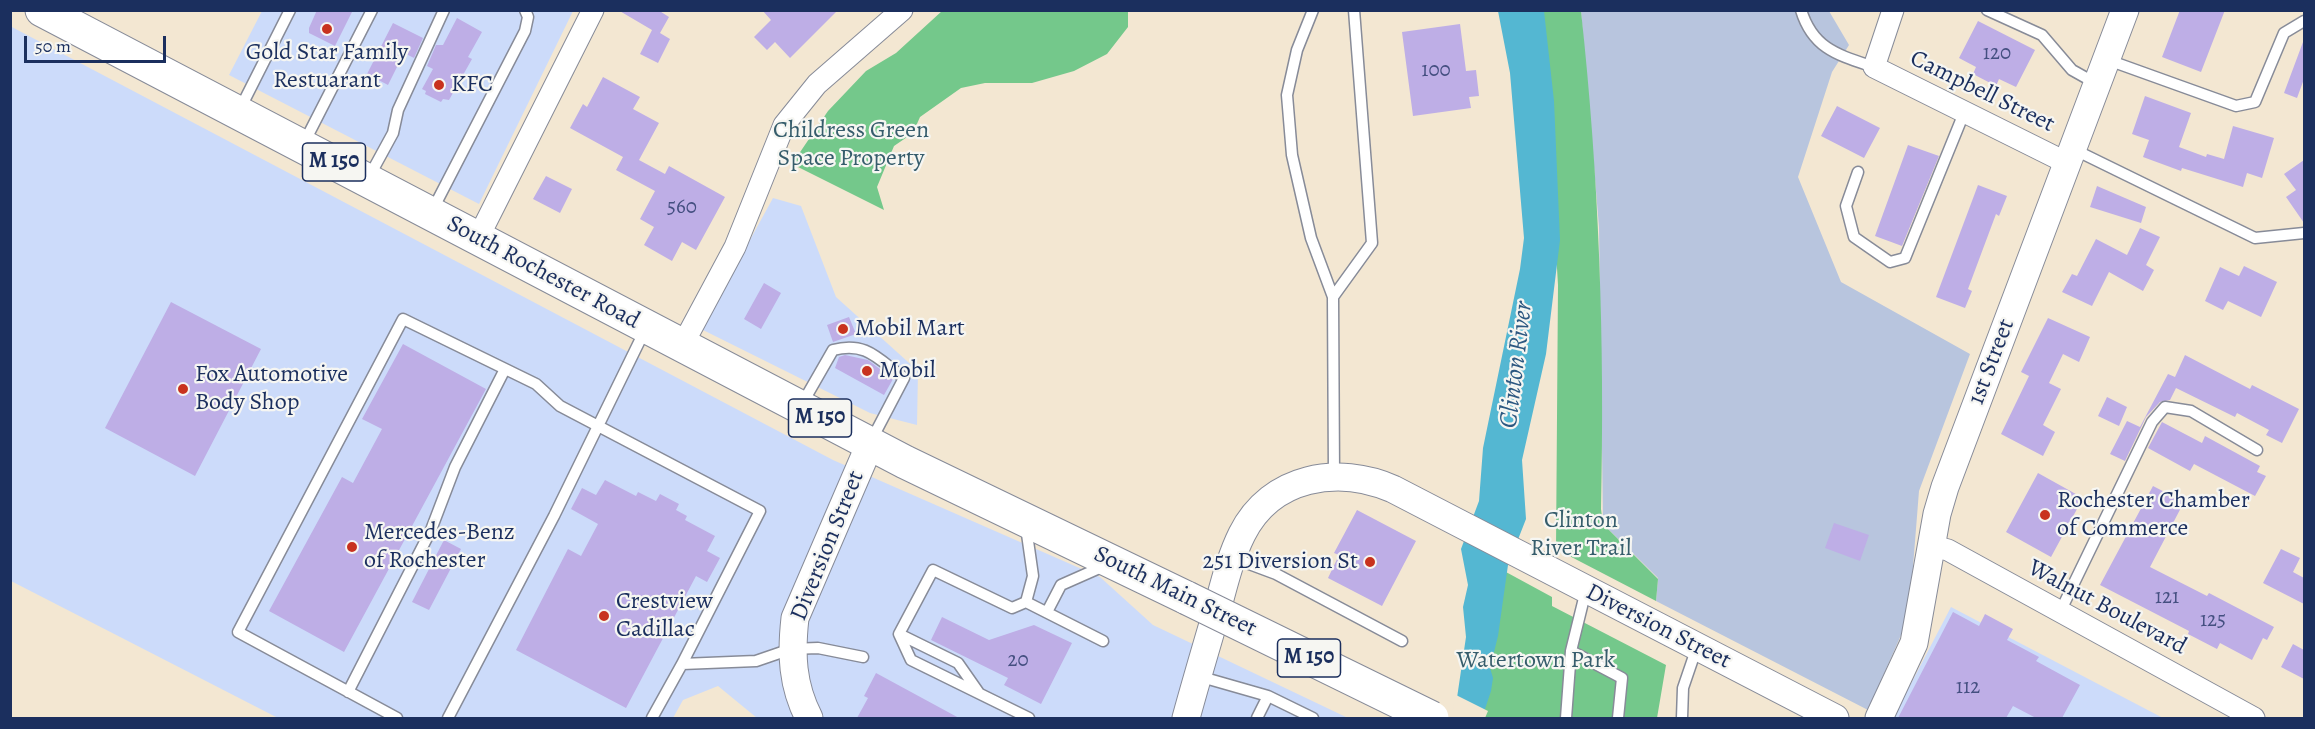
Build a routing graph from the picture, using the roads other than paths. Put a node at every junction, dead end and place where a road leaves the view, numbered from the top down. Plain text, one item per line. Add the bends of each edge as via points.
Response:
1 (42, 10) edge
2 (290, 10) edge
3 (372, 10) edge
4 (444, 10) edge
5 (525, 10) edge
6 (593, 10) edge
7 (902, 10) edge
8 (1313, 10) edge
9 (1354, 10) edge
10 (1801, 10) edge
11 (1893, 10) edge
12 (1987, 10) edge
13 (2125, 10) edge
14 (2304, 21) edge
15 (2106, 59) junction
16 (1874, 67) junction
17 (2097, 84) junction
18 (1964, 112) junction
19 (238, 113) junction
20 (302, 146) junction
21 (2070, 156) junction
22 (1858, 172) dead end
23 (368, 180) junction
24 (431, 214) junction
25 (2304, 233) edge
26 (478, 238) junction
27 (1333, 297) junction
28 (646, 327) junction
29 (683, 344) junction
30 (505, 369) junction
31 (800, 407) junction
32 (598, 426) junction
33 (870, 444) junction
34 (2257, 450) dead end
35 (1334, 476) junction
36 (1036, 524) junction
37 (1933, 546) junction
38 (1233, 558) junction
39 (1113, 562) junction
40 (1586, 590) junction
41 (1026, 602) junction
42 (1047, 612) junction
43 (2060, 612) junction
44 (899, 634) junction
45 (1103, 641) dead end
46 (1402, 641) dead end
47 (1697, 646) junction
48 (792, 650) junction
49 (1571, 651) junction
50 (863, 657) dead end
51 (682, 664) junction
52 (1197, 676) junction
53 (348, 692) junction
54 (980, 694) junction
55 (1268, 696) junction
56 (397, 718) edge
57 (448, 718) edge
58 (652, 718) edge
59 (809, 718) edge
60 (1029, 718) edge
61 (1186, 718) edge
62 (1257, 718) edge
63 (1313, 718) edge
64 (1432, 718) edge
65 (1566, 718) edge
66 (1618, 718) edge
67 (1682, 718) edge
68 (1835, 718) edge
69 (1879, 718) edge
70 (2254, 718) edge

1 - 19 main road, South Rochester Road / M 150
2 - 19 lane
3 - 20 lane
4 - 23 lane via 398,110 393,133
5 - 24 lane via 525,31
6 - 26 street
7 - 29 street via 817,84 784,125 735,247
8 - 27 lane via 1297,50 1287,95 1292,154 1311,238
9 - 27 lane via 1372,243
10 - 16 lane via 1806,28 1821,45
11 - 16 street
12 - 17 lane via 2042,35 2072,70
13 - 15 street, 1st Street
14 - 15 lane via 2284,33 2254,102 2236,106
15 - 17 street, 1st Street
16 - 18 street, Campbell Street
17 - 21 street, 1st Street
18 - 21 street, Campbell Street
18 - 22 lane via 1905,258 1890,262 1854,237 1846,206
19 - 20 main road, South Rochester Road / M 150
20 - 23 main road, South Rochester Road / M 150
21 - 25 lane via 2255,238
21 - 37 street, 1st Street via 1949,476 1937,514
23 - 24 main road, South Rochester Road / M 150
24 - 26 main road, South Rochester Road / M 150
26 - 28 main road, South Rochester Road / M 150
27 - 35 lane
28 - 29 main road, South Rochester Road / M 150
28 - 32 lane
29 - 31 main road, South Rochester Road / M 150
30 - 32 lane via 536,384 561,406
30 - 53 lane via 455,467 431,530
30 - 53 lane via 403,319 238,632
31 - 33 main road, South Rochester Road / M 150
31 - 33 lane via 833,350 860,346 904,378
32 - 51 lane via 760,511
32 - 57 lane
33 - 36 main road, South Rochester Road / M 150
33 - 48 street, Diversion Street via 795,618
34 - 43 lane via 2191,411 2165,407 2152,422
35 - 38 street, Diversion Street via 1306,480 1275,495 1252,518
35 - 40 street, Diversion Street via 1381,484
36 - 39 main road, South Main Street / M 150
36 - 41 lane via 1034,576
37 - 43 street, Walnut Boulevard via 1948,550
37 - 69 street, 1st Street via 1914,643
38 - 46 lane via 1276,573
38 - 52 street, Diversion Street
39 - 42 lane via 1061,585
39 - 64 main road, South Main Street / M 150, bridge
40 - 47 street, Diversion Street
40 - 49 lane
41 - 42 lane
41 - 44 lane via 1012,608 933,570
42 - 45 lane
43 - 70 street, Walnut Boulevard
44 - 54 lane via 958,663
44 - 54 lane via 911,660
47 - 67 lane via 1683,688
47 - 68 street, Diversion Street
48 - 50 lane via 818,648
48 - 51 lane via 756,661
48 - 59 street, Diversion Street via 796,687
49 - 65 lane
49 - 66 lane via 1622,678
51 - 58 lane
52 - 55 lane
52 - 61 street, Diversion Street
53 - 56 lane
54 - 60 lane
55 - 62 lane
55 - 63 lane

